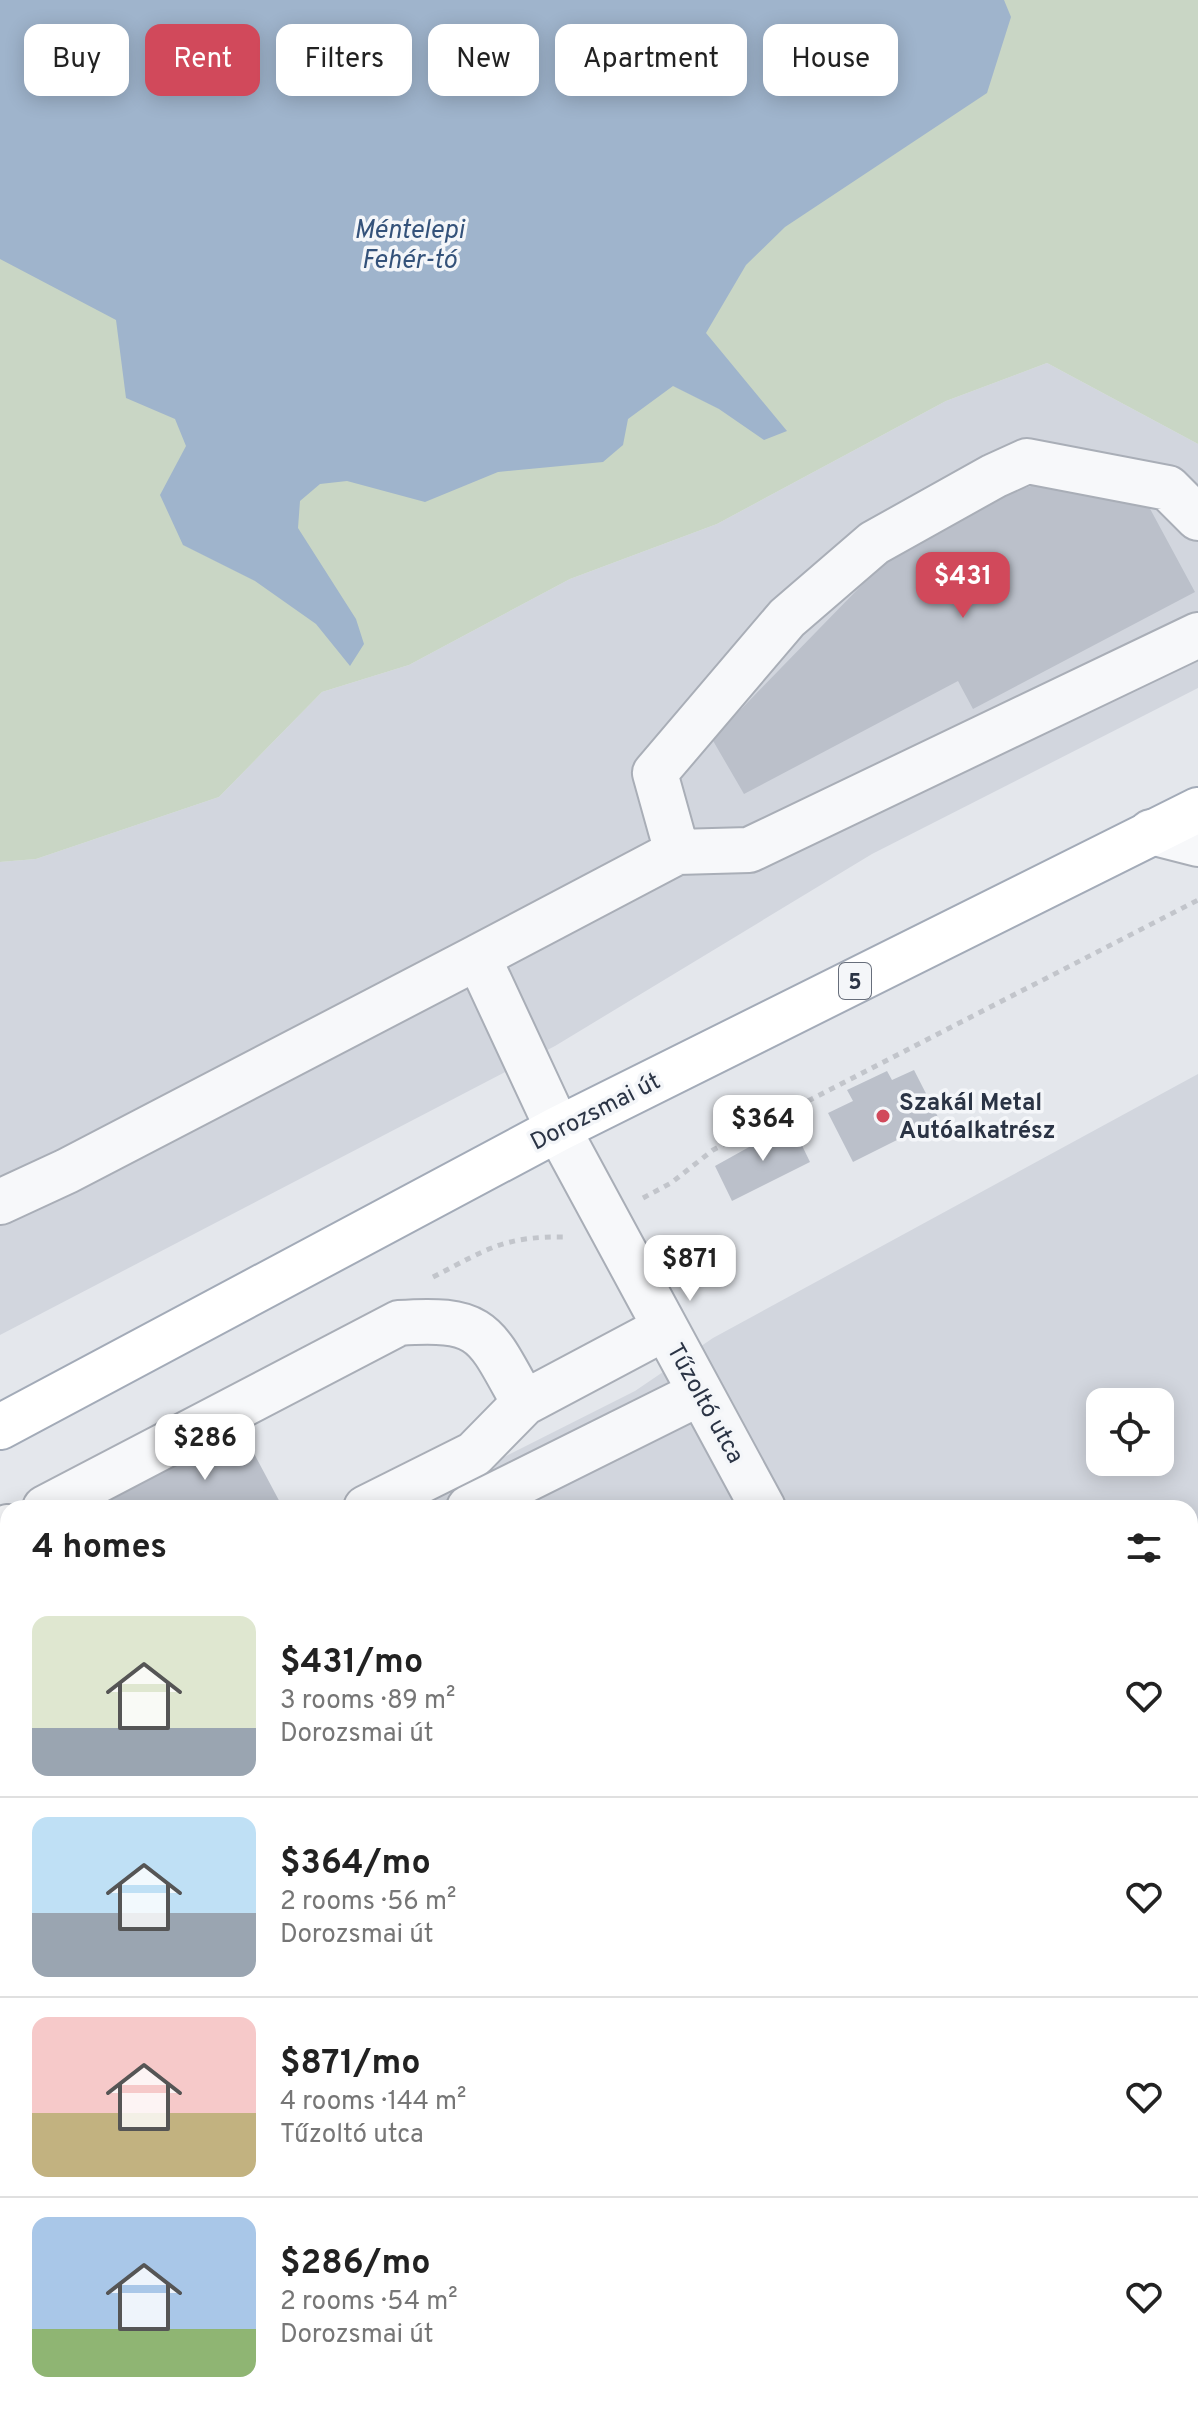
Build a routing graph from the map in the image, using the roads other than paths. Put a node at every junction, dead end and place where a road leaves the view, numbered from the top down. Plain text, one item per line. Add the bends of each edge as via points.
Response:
1 (1198, 518) edge
2 (1198, 635) edge
3 (1198, 810) edge
4 (1151, 832) junction
5 (1198, 844) edge
6 (677, 852) junction
7 (478, 957) junction
8 (558, 1129) junction
9 (0, 1202) edge
10 (665, 1328) junction
11 (700, 1393) junction
12 (524, 1403) junction
13 (0, 1427) edge
14 (60, 1500) edge
15 (382, 1500) edge
16 (485, 1500) edge
17 (759, 1500) edge

1 - 6 street via 1168,488 1027,461 874,543 787,618 655,773
2 - 6 street via 749,850
3 - 4 main road, Dorozsmai út / 5
4 - 5 street
4 - 8 main road, Dorozsmai út / 5
6 - 7 street
7 - 8 street, Tűzoltó utca
7 - 9 street
8 - 10 street, Tűzoltó utca
8 - 13 main road, Dorozsmai út / 5
10 - 11 street, Tűzoltó utca
10 - 12 street
11 - 16 street
11 - 17 street, Tűzoltó utca
12 - 14 street via 487,1338 447,1320 399,1323
12 - 15 street via 474,1454

